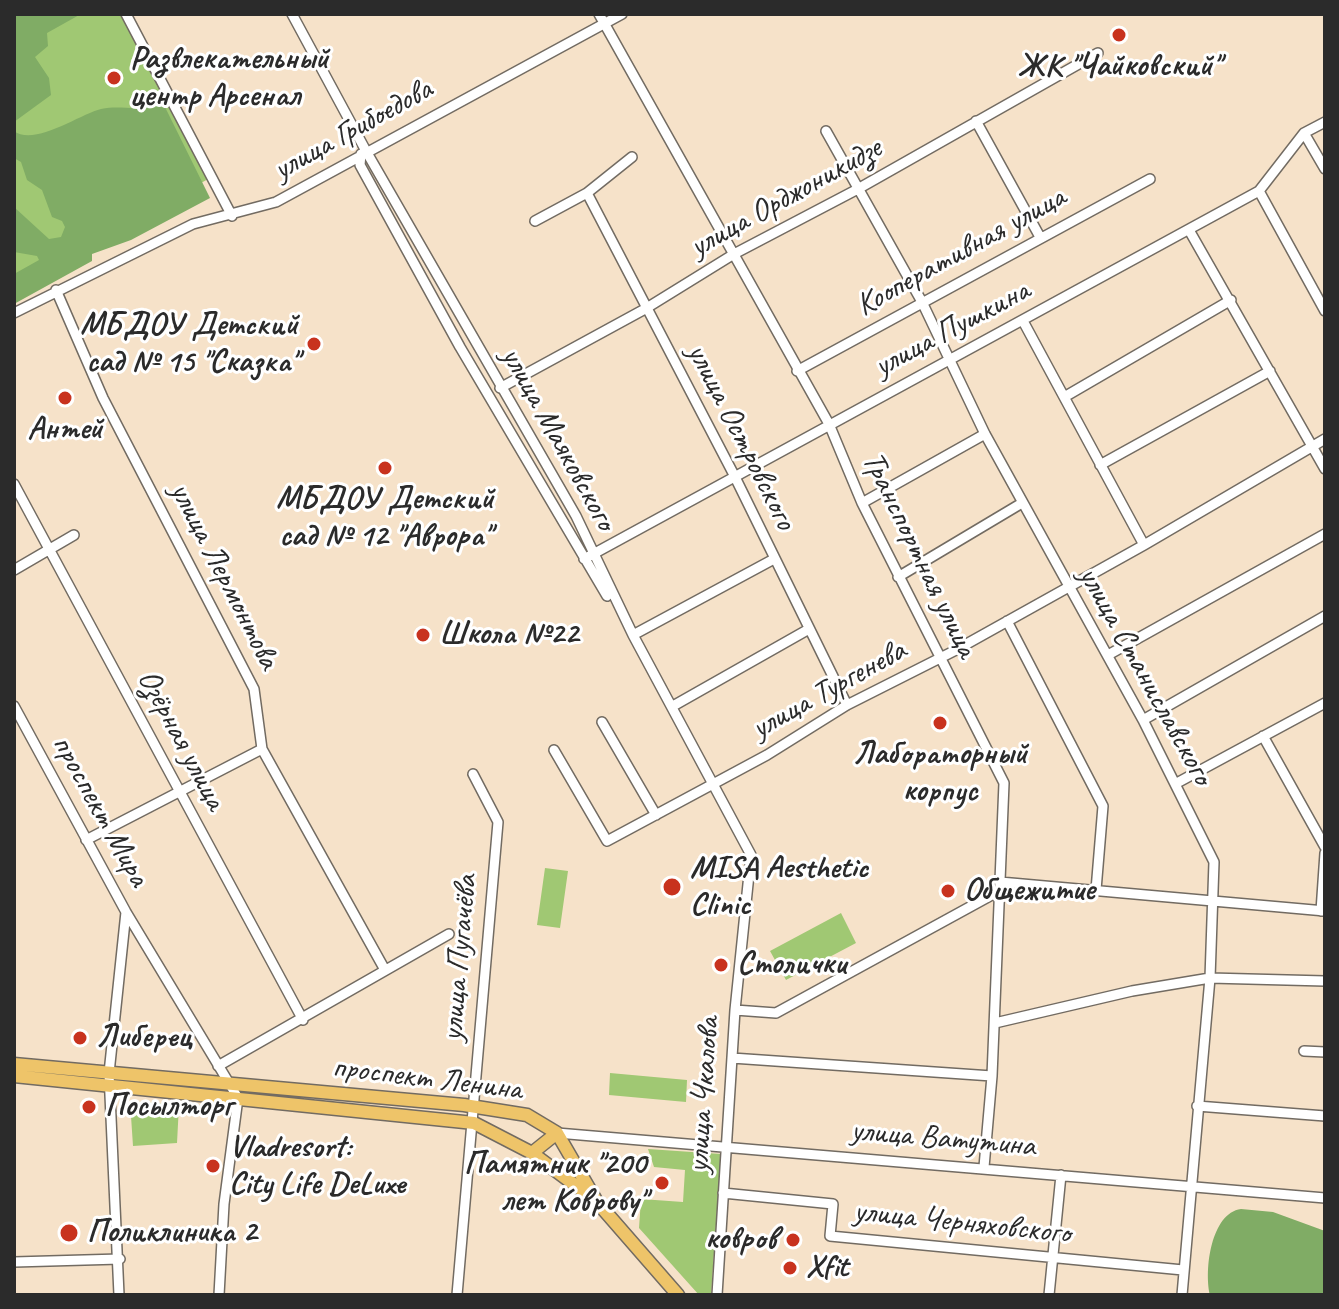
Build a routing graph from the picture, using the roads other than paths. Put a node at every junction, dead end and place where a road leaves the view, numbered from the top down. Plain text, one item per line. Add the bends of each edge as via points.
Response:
1 (142, 14) edge
2 (292, 14) edge
3 (599, 14) edge
4 (622, 14) edge
5 (128, 18) edge
6 (605, 24) junction
7 (1098, 53) dead end
8 (976, 121) junction
9 (1325, 122) edge
10 (826, 131) dead end
11 (1304, 133) junction
12 (364, 153) junction
13 (632, 157) dead end
14 (1325, 169) edge
15 (1150, 179) dead end
16 (856, 190) junction
17 (1259, 191) junction
18 (587, 193) junction
19 (232, 216) junction
20 (535, 221) dead end
21 (1189, 230) junction
22 (1040, 237) junction
23 (734, 254) junction
24 (56, 290) junction
25 (1231, 300) junction
26 (922, 302) junction
27 (645, 309) junction
28 (1325, 311) edge
29 (14, 313) edge
30 (1023, 321) junction
31 (947, 361) junction
32 (797, 371) junction
33 (1270, 371) junction
34 (500, 388) junction
35 (1066, 396) junction
36 (829, 424) junction
37 (985, 434) junction
38 (1325, 439) edge
39 (1313, 445) junction
40 (1100, 465) junction
41 (1325, 469) edge
42 (734, 475) junction
43 (14, 484) edge
44 (862, 503) junction
45 (1022, 503) junction
46 (1325, 534) edge
47 (74, 535) dead end
48 (1144, 545) junction
49 (51, 549) junction
50 (588, 557) junction
51 (774, 559) junction
52 (14, 570) edge
53 (898, 577) junction
54 (1067, 587) junction
55 (1325, 616) edge
56 (1007, 621) junction
57 (809, 629) junction
58 (633, 635) junction
59 (1108, 655) junction
60 (939, 658) junction
61 (1325, 703) edge
62 (847, 705) junction
63 (14, 706) edge
64 (673, 706) junction
65 (1143, 720) junction
66 (602, 722) dead end
67 (1263, 736) junction
68 (262, 749) junction
69 (554, 750) dead end
70 (473, 774) dead end
71 (715, 784) junction
72 (1175, 784) junction
73 (179, 794) junction
74 (656, 815) junction
75 (86, 840) junction
76 (1325, 850) edge
77 (999, 887) junction
78 (1096, 890) junction
79 (1213, 903) junction
80 (1323, 911) edge
81 (126, 912) junction
82 (449, 934) dead end
83 (385, 970) junction
84 (1210, 978) junction
85 (1325, 981) edge
86 (735, 1010) junction
87 (303, 1020) junction
88 (995, 1023) junction
89 (1304, 1051) dead end
90 (1325, 1052) edge
91 (732, 1058) junction
92 (14, 1064) edge
93 (218, 1066) junction
94 (14, 1076) edge
95 (992, 1076) junction
96 (110, 1080) junction
97 (230, 1084) junction
98 (238, 1098) junction
99 (1197, 1106) junction
100 (473, 1107) junction
101 (1325, 1116) edge
102 (474, 1123) junction
103 (557, 1133) junction
104 (726, 1146) junction
105 (532, 1153) junction
106 (984, 1167) junction
107 (1061, 1175) junction
108 (1189, 1186) junction
109 (723, 1193) junction
110 (1325, 1198) edge
111 (597, 1202) junction
112 (1053, 1258) junction
113 (120, 1259) junction
114 (14, 1262) edge
115 (1183, 1270) junction
116 (119, 1295) edge
117 (219, 1295) edge
118 (457, 1295) edge
119 (678, 1295) edge
120 (717, 1295) edge
121 (1049, 1295) edge
122 (1182, 1295) edge

1 - 5 street
2 - 12 street, улица Маяковского
3 - 6 street, Транспортная улица
4 - 6 street, улица Грибоедова
5 - 19 street
6 - 12 street, улица Грибоедова
6 - 23 street, Транспортная улица
7 - 8 street, улица Орджоникидзе
8 - 16 street, улица Орджоникидзе
8 - 22 street
9 - 11 street, улица Пушкина
10 - 16 street, улица Станиславского
11 - 14 street
11 - 17 street, улица Пушкина
12 - 19 street, улица Грибоедова via 276,202
12 - 34 street, улица Маяковского
12 - 50 street, улица Маяковского via 360,165
13 - 18 street
15 - 22 street, Кооперативная улица
16 - 23 street, улица Орджоникидзе
16 - 26 street, улица Станиславского
17 - 21 street, улица Пушкина
17 - 28 street
18 - 20 street
18 - 27 street, улица Островского
19 - 24 street, улица Грибоедова via 193,224
21 - 25 street
21 - 30 street, улица Пушкина
22 - 26 street, Кооперативная улица
23 - 27 street, улица Орджоникидзе
23 - 32 street, Транспортная улица
24 - 29 street, улица Грибоедова
24 - 68 street, улица Лермонтова via 103,398 254,689
25 - 33 street
25 - 35 street
26 - 31 street, улица Станиславского
26 - 32 street, Кооперативная улица
27 - 34 street, улица Орджоникидзе
27 - 42 street, улица Островского
30 - 31 street, улица Пушкина
30 - 35 street
31 - 36 street, улица Пушкина
31 - 37 street, улица Станиславского
32 - 36 street, Транспортная улица
33 - 39 street
33 - 40 street
34 - 50 street, улица Маяковского via 576,516
35 - 40 street
36 - 42 street, улица Пушкина
36 - 44 street, Транспортная улица
37 - 44 street
37 - 45 street, улица Станиславского
38 - 39 street, улица Тургенева
39 - 41 street
39 - 48 street, улица Тургенева
40 - 48 street
42 - 50 street, улица Пушкина
42 - 51 street, улица Островского
43 - 49 street, Озёрная улица
44 - 53 street, Транспортная улица
45 - 53 street
45 - 54 street, улица Станиславского
46 - 59 street
47 - 49 street
48 - 54 street, улица Тургенева
49 - 52 street
49 - 73 street, Озёрная улица
50 - 58 street, улица Маяковского
51 - 57 street, улица Островского
51 - 58 street
53 - 60 street, Транспортная улица
54 - 56 street, улица Тургенева
54 - 59 street, улица Станиславского
55 - 65 street
56 - 60 street, улица Тургенева
56 - 78 street via 1103,806
57 - 62 street, улица Островского
57 - 64 street
58 - 64 street
59 - 65 street, улица Станиславского
60 - 62 street, улица Тургенева
60 - 77 street, Транспортная улица via 1004,783
61 - 67 street
62 - 71 street, улица Тургенева
63 - 75 street, проспект Мира
64 - 71 street
65 - 72 street, улица Станиславского
66 - 74 street
67 - 72 street
67 - 76 street
68 - 73 street
68 - 83 street, улица Лермонтова
69 - 74 street, улица Тургенева via 607,841
70 - 100 street, улица Пугачёва via 498,822
71 - 74 street, улица Тургенева
71 - 86 street, улица Чкалова via 751,855
72 - 79 street, улица Станиславского via 1214,862
73 - 75 street
73 - 87 street, Озёрная улица
75 - 81 street, проспект Мира
76 - 80 street
77 - 78 street
77 - 86 street via 776,1013
77 - 88 street, Транспортная улица
78 - 79 street
79 - 80 street
79 - 84 street, улица Станиславского
81 - 93 street
81 - 96 street, проспект Мира
82 - 83 street
83 - 87 street
84 - 85 street
84 - 88 street
84 - 99 street, улица Станиславского
86 - 91 street, улица Чкалова
87 - 93 street
88 - 95 street, Транспортная улица
89 - 90 street
91 - 95 street
91 - 104 street, улица Чкалова
92 - 96 main road, проспект Ленина
93 - 97 street
94 - 96 main road, проспект Ленина
95 - 106 street, Транспортная улица
96 - 97 main road, проспект Ленина
96 - 98 main road, проспект Ленина
96 - 113 street, проспект Мира
97 - 98 street
97 - 100 main road, проспект Ленина
98 - 102 main road, проспект Ленина
98 - 117 street
99 - 101 street
99 - 108 street, улица Станиславского
100 - 102 street, улица Пугачёва
100 - 103 main road, проспект Ленина via 527,1115
102 - 105 main road, проспект Ленина
102 - 118 street, улица Пугачёва
103 - 104 street, улица Ватутина
103 - 105 main road, проспект Ленина
103 - 111 main road
104 - 106 street, улица Ватутина
104 - 109 street, улица Чкалова
105 - 111 main road
106 - 107 street, улица Ватутина
107 - 108 street, улица Ватутина
107 - 112 street
108 - 110 street, улица Ватутина
108 - 115 street, улица Станиславского
109 - 112 street, улица Черняховского via 833,1204 830,1236
109 - 120 street, улица Чкалова
111 - 119 main road
112 - 115 street, улица Черняховского
112 - 121 street
113 - 114 street
113 - 116 street, проспект Мира
115 - 122 street, улица Станиславского

